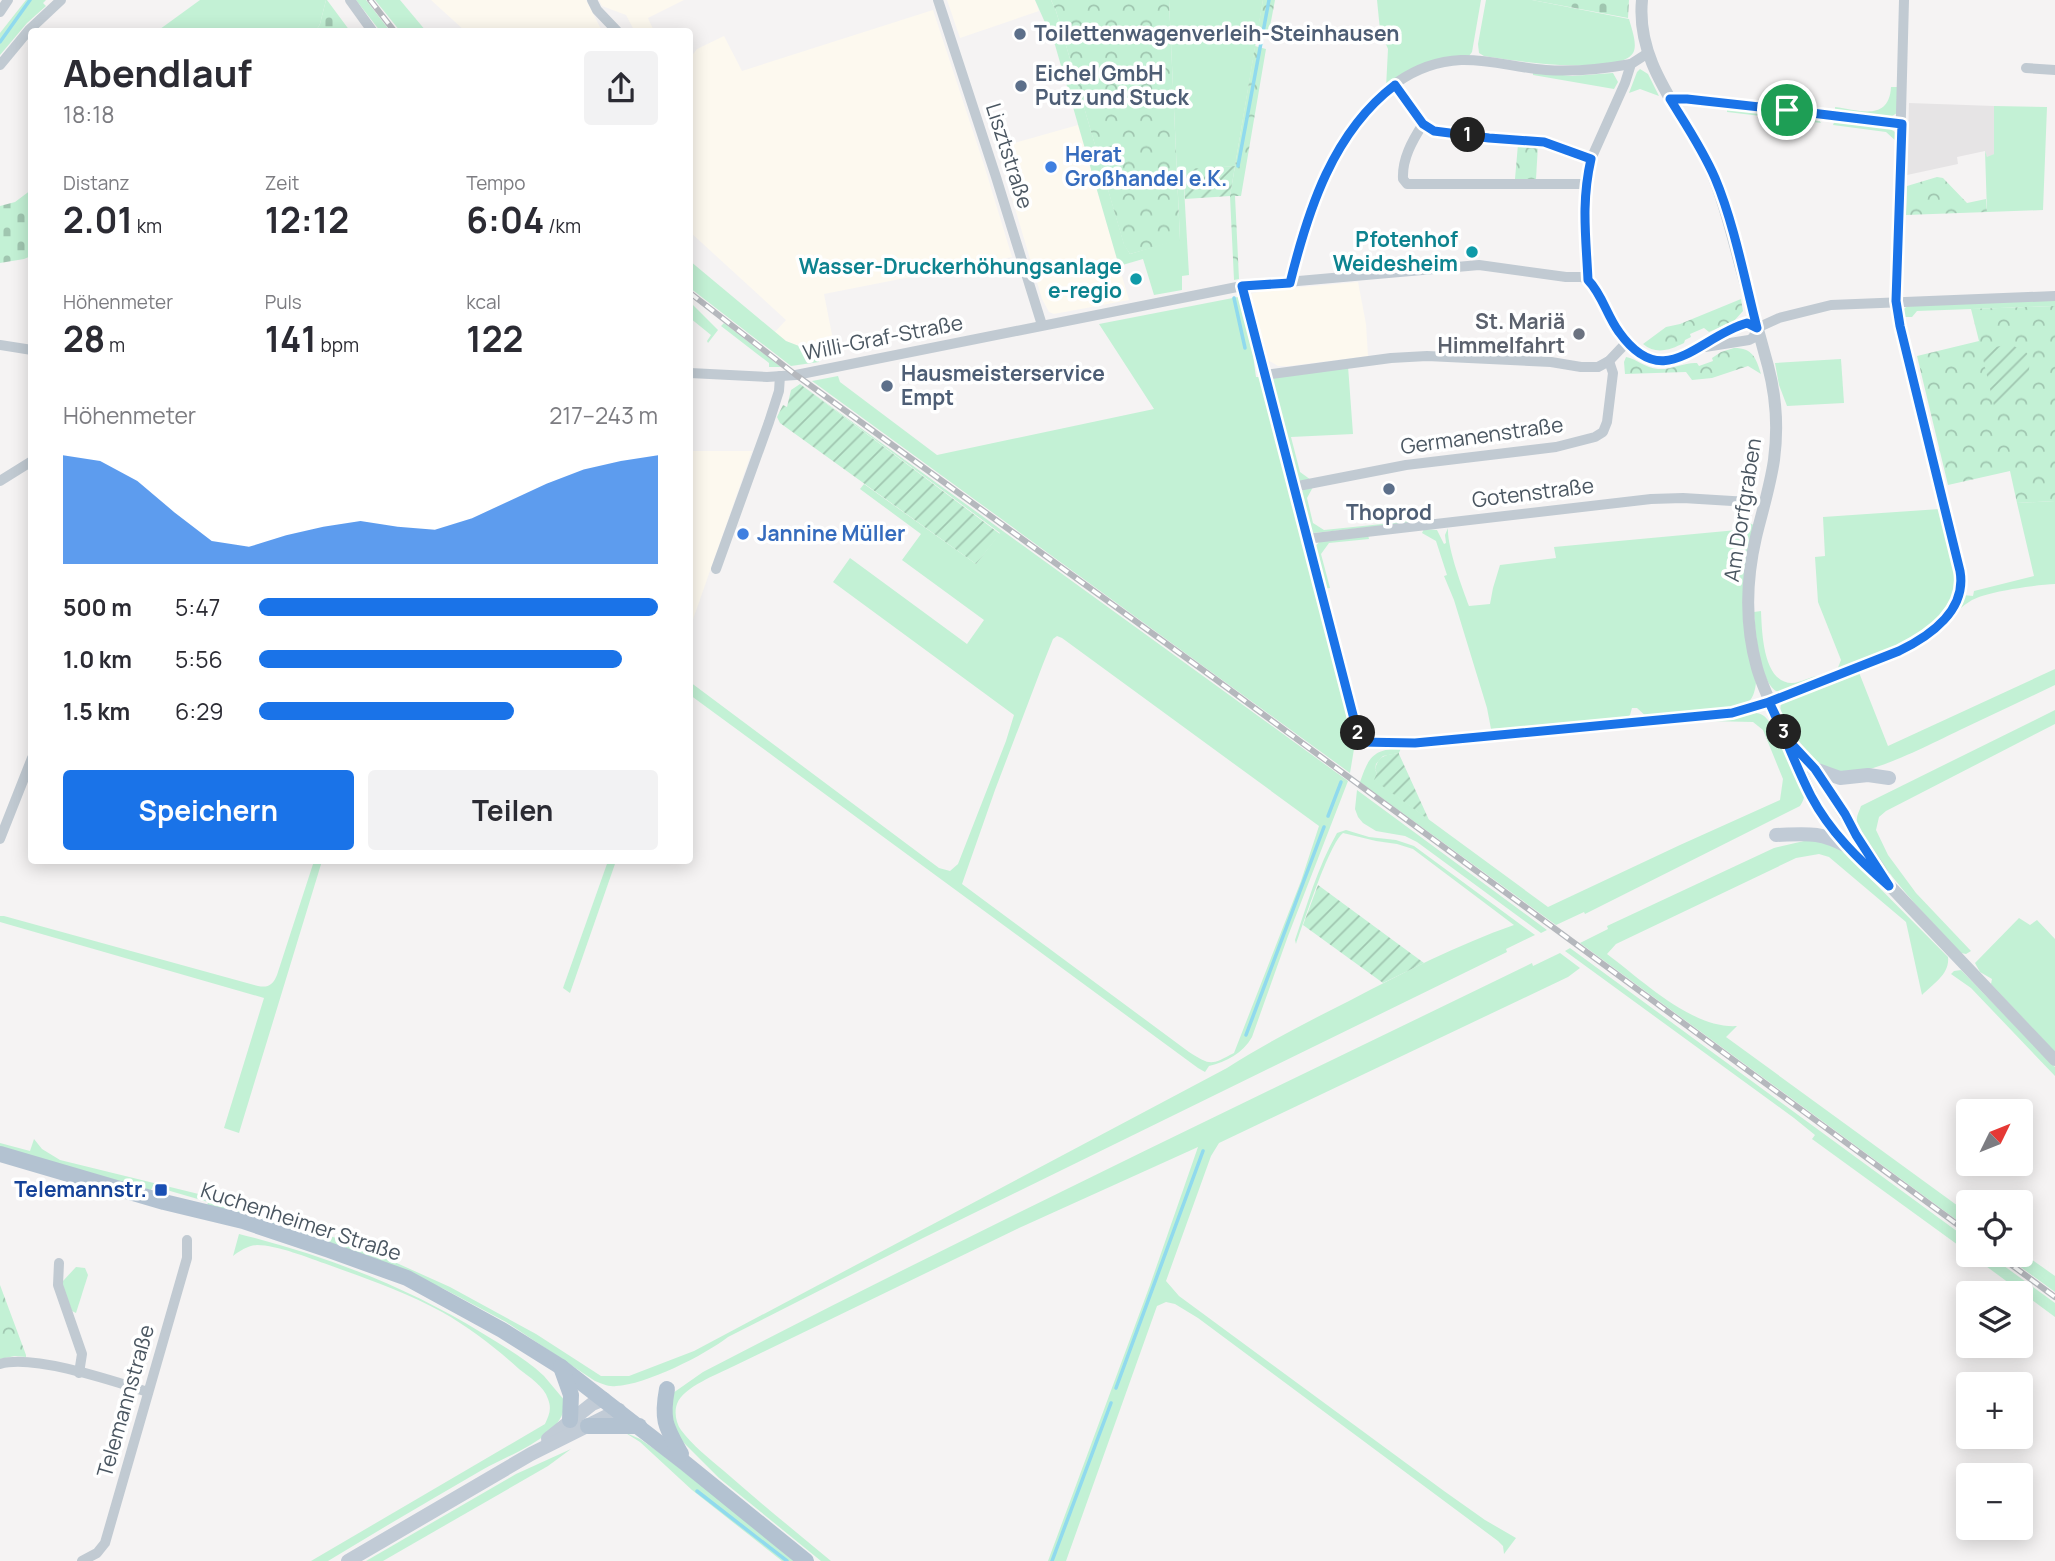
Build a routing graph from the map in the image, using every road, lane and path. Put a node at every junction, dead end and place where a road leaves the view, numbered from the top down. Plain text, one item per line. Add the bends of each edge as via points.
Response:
1 (8, 0) edge
2 (61, 0) edge
3 (350, 0) edge
4 (592, 0) edge
5 (938, 0) edge
6 (1642, 0) edge
7 (1904, 0) edge
8 (0, 12) edge
9 (31, 28) edge
10 (370, 28) edge
11 (614, 28) edge
12 (28, 31) edge
13 (1648, 53) junction
14 (1631, 64) junction
15 (0, 65) edge
16 (2026, 68) dead end
17 (2055, 70) edge
18 (1395, 85) junction
19 (1670, 99) junction
20 (1423, 124) junction
21 (1902, 124) junction
22 (1591, 159) junction
23 (1587, 184) junction
24 (1588, 280) junction
25 (1290, 283) junction
26 (1242, 286) junction
27 (2055, 296) edge
28 (1896, 301) junction
29 (1042, 325) junction
30 (1757, 328) junction
31 (1627, 342) junction
32 (0, 345) edge
33 (1701, 348) junction
34 (28, 349) edge
35 (1609, 361) junction
36 (693, 373) edge
37 (1264, 375) junction
38 (780, 376) junction
39 (28, 464) edge
40 (0, 481) edge
41 (1293, 487) junction
42 (1765, 503) junction
43 (1306, 539) junction
44 (716, 569) dead end
45 (1769, 702) junction
46 (1787, 739) junction
47 (28, 768) edge
48 (1815, 769) junction
49 (1889, 778) dead end
50 (1776, 835) dead end
51 (0, 839) edge
52 (1847, 846) junction
53 (1889, 886) junction
54 (2055, 1060) edge
55 (0, 1154) edge
56 (187, 1240) dead end
57 (59, 1264) dead end
58 (0, 1364) edge
59 (561, 1367) junction
60 (79, 1373) junction
61 (667, 1389) dead end
62 (148, 1392) junction
63 (604, 1399) junction
64 (619, 1410) junction
65 (570, 1420) junction
66 (588, 1426) junction
67 (639, 1426) junction
68 (531, 1454) junction
69 (685, 1463) junction
70 (82, 1561) edge
71 (348, 1561) edge
72 (806, 1561) edge

1 - 8 street
2 - 9 street
3 - 10 street
4 - 11 street
5 - 29 street, Lisztstraße
6 - 13 street, Am Dorfgraben
7 - 21 street
12 - 15 street
13 - 14 street
13 - 19 street, Am Dorfgraben
14 - 18 street via 1562,71 1453,61 1419,70
14 - 22 street
16 - 17 street
18 - 20 street
18 - 25 street via 1363,115 1332,163 1309,215
19 - 21 street
19 - 30 street, Am Dorfgraben via 1716,180
20 - 22 street via 1445,133 1551,143
20 - 23 street via 1407,154 1402,175 1407,184
21 - 28 street
22 - 23 street
23 - 24 street
24 - 25 street, Willi-Graf-Straße via 1479,265
24 - 31 street
25 - 26 street, Willi-Graf-Straße
26 - 29 street, Willi-Graf-Straße
26 - 37 street
27 - 28 street
28 - 30 street via 1819,307
28 - 45 street via 1960,571 1958,597 1942,622 1916,642
29 - 38 street, Willi-Graf-Straße
30 - 33 street via 1747,323
30 - 33 street via 1749,340
30 - 42 street, Am Dorfgraben via 1769,368 1775,421
31 - 33 street via 1640,355 1656,360
31 - 35 street
32 - 34 street
35 - 37 street via 1591,367 1427,356
35 - 41 street, Germanenstraße via 1613,373 1607,422 1595,437
36 - 38 street, Willi-Graf-Straße
37 - 41 street
38 - 44 street via 769,422
39 - 40 street
41 - 43 street
42 - 43 street, Gotenstraße via 1651,499
42 - 45 street, Am Dorfgraben via 1753,552 1748,603 1754,656
43 - 45 street via 1360,742 1415,743 1732,713
45 - 46 street, Am Dorfgraben
46 - 48 street, Am Dorfgraben
46 - 52 street, Am Dorfgraben via 1811,796
47 - 51 street
48 - 49 main road via 1840,778
48 - 53 street, Am Dorfgraben
50 - 52 main road via 1819,834
52 - 53 street, Am Dorfgraben
53 - 54 street, Am Dorfgraben
55 - 59 main road, Kuchenheimer Straße via 243,1221 407,1278
56 - 62 street, Telemannstraße via 187,1258
57 - 60 street via 58,1285 82,1354
58 - 60 street via 31,1362
59 - 63 main road, Kuchenheimer Straße
59 - 65 main road via 571,1395
60 - 62 street
61 - 69 main road via 666,1427
62 - 70 street, Telemannstraße via 103,1547
63 - 64 main road, Kuchenheimer Straße
63 - 65 main road
64 - 66 main road
64 - 67 main road, Kuchenheimer Straße
65 - 68 main road
66 - 67 main road
66 - 68 main road
67 - 69 main road, Kuchenheimer Straße
68 - 71 main road
69 - 72 main road, Kuchenheimer Straße

